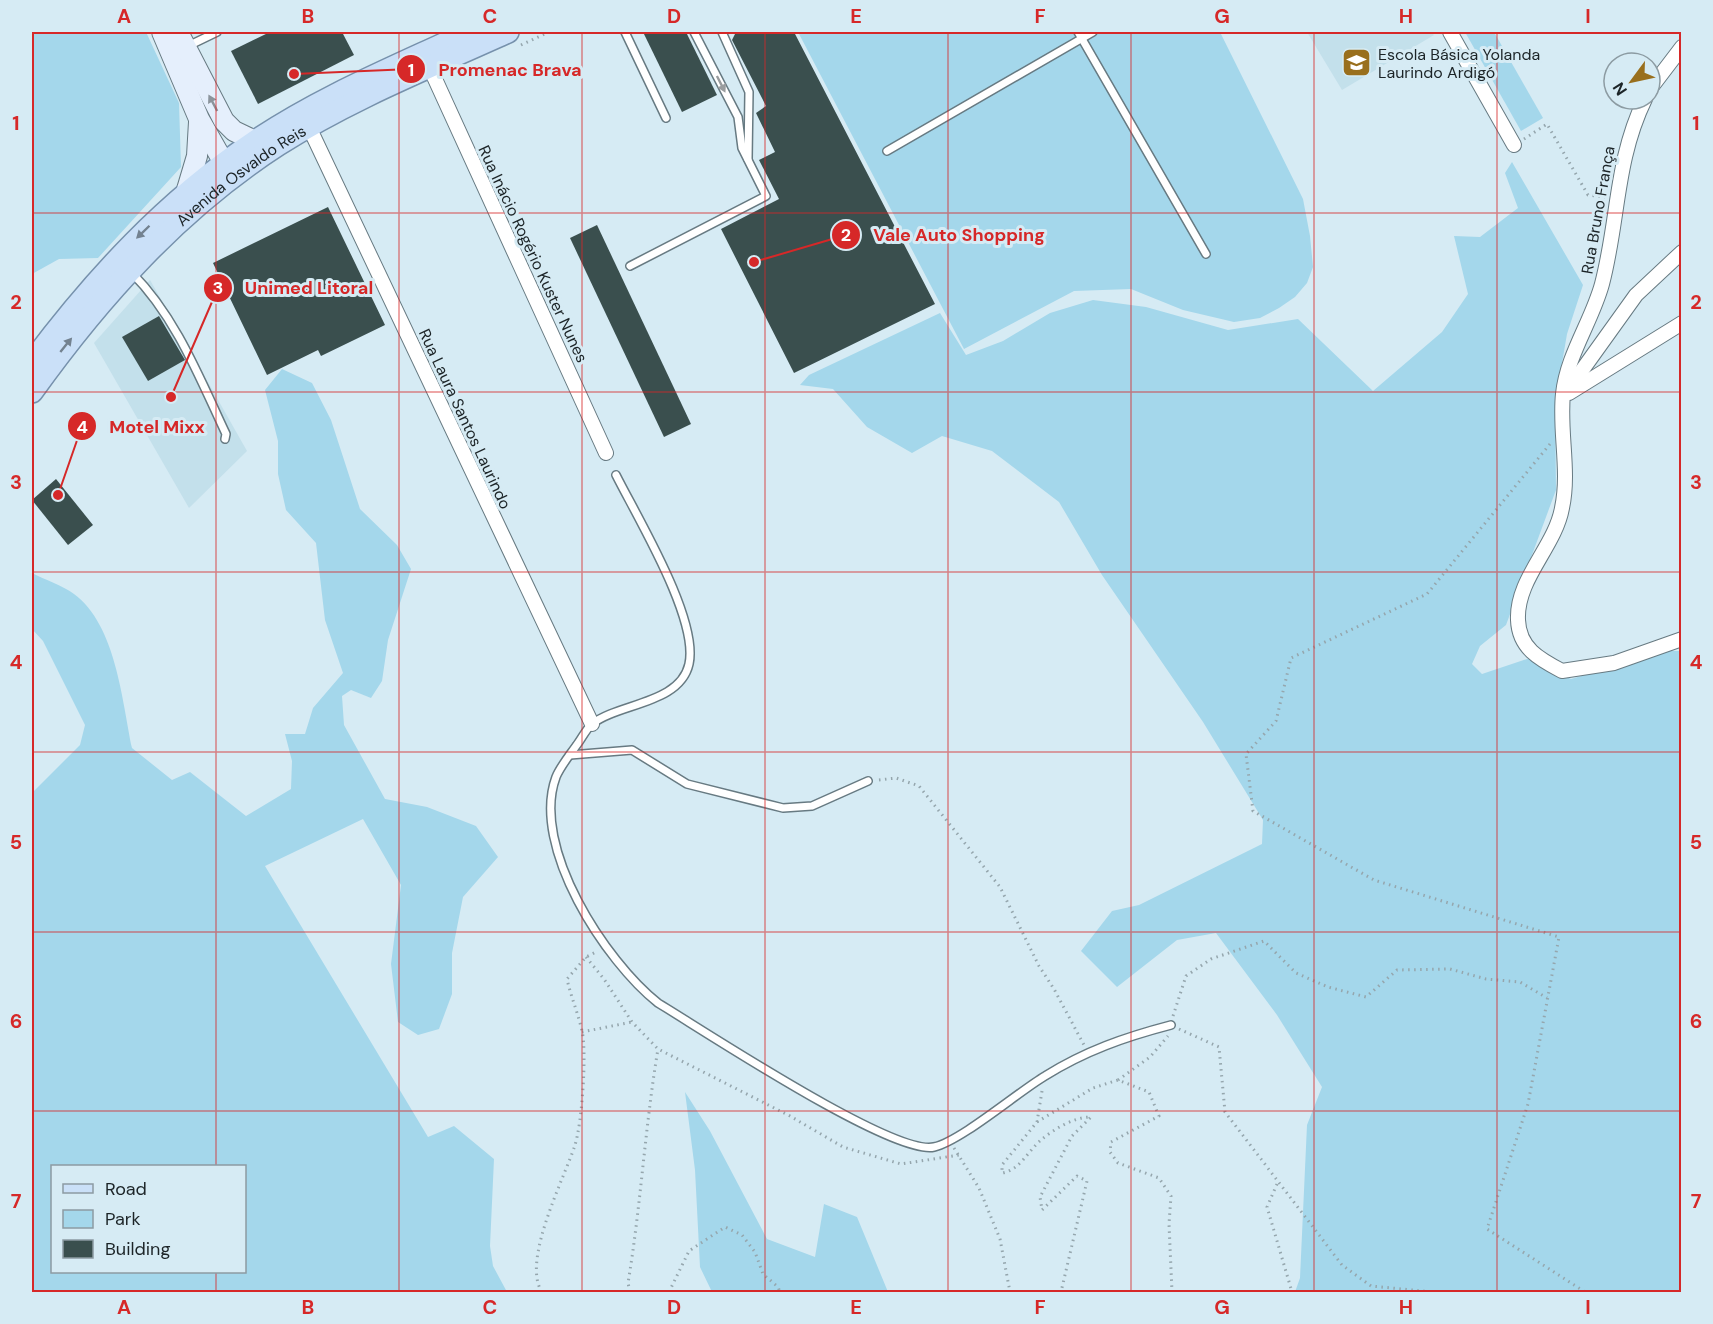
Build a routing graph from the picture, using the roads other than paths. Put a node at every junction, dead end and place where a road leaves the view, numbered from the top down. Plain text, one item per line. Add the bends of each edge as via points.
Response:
1 (162, 32) edge
2 (217, 32) edge
3 (469, 32) edge
4 (625, 32) edge
5 (694, 32) edge
6 (722, 32) edge
7 (1093, 32) edge
8 (1450, 32) edge
9 (1079, 35) edge
10 (182, 39) edge
11 (510, 40) edge
12 (1682, 47) edge
13 (430, 68) junction
14 (1662, 73) edge
15 (1640, 111) edge
16 (666, 118) dead end
17 (199, 119) junction
18 (749, 122) junction
19 (738, 126) junction
20 (309, 127) junction
21 (255, 141) junction
22 (1514, 145) road end
23 (887, 151) dead end
24 (748, 162) junction
25 (233, 167) junction
26 (186, 193) junction
27 (1682, 252) edge
28 (1206, 254) dead end
29 (630, 266) dead end
30 (130, 270) junction
31 (1682, 323) edge
32 (32, 362) edge
33 (32, 392) edge
34 (1562, 398) junction
35 (225, 439) dead end
36 (606, 453) dead end
37 (616, 475) dead end
38 (1682, 639) edge
39 (592, 724) junction
40 (570, 755) junction
41 (868, 781) road end
42 (1171, 1025) road end

1 - 17 main road
2 - 10 lane
3 - 21 main road, Avenida Osvaldo Reis via 315,106
4 - 16 lane
5 -> 19 lane via 738,117
6 - 18 lane via 749,92
7 - 9 lane
8 - 22 street
9 - 23 lane
9 - 28 lane
21 -> 10 main road via 234,131 224,120
11 - 13 main road, Avenida Osvaldo Reis
12 - 14 street
13 - 20 main road, Avenida Osvaldo Reis
13 - 36 street, Rua Inácio Rogério Kuster Nunes
15 - 34 street, Rua Bruno França via 1627,142 1601,286 1567,372
17 - 25 main road
17 - 26 main road via 197,156
18 - 19 lane
18 - 24 lane
19 - 24 lane
20 - 25 main road, Avenida Osvaldo Reis
20 - 39 street, Rua Laura Santos Laurindo
21 - 25 main road, Avenida Osvaldo Reis
24 - 29 lane via 766,196
25 - 26 main road, Avenida Osvaldo Reis
25 - 30 main road, Avenida Osvaldo Reis
26 -> 32 main road, Avenida Osvaldo Reis via 105,272
27 - 34 street via 1656,273 1624,309
33 -> 30 main road, Avenida Osvaldo Reis via 68,342
30 - 35 lane via 156,302 192,362
31 - 34 street
34 - 38 street, Rua Bruno França via 1563,507 1523,591 1518,608 1520,636 1527,649 1562,671 1614,663
37 - 39 lane via 687,625 689,664 683,678 670,690
39 - 40 lane
40 - 41 lane via 632,750 687,784 783,808 812,806
40 - 42 lane via 556,777 552,801 554,829 572,890 605,947 637,986 658,1003 871,1129 920,1146 936,1146 950,1141 1088,1052

